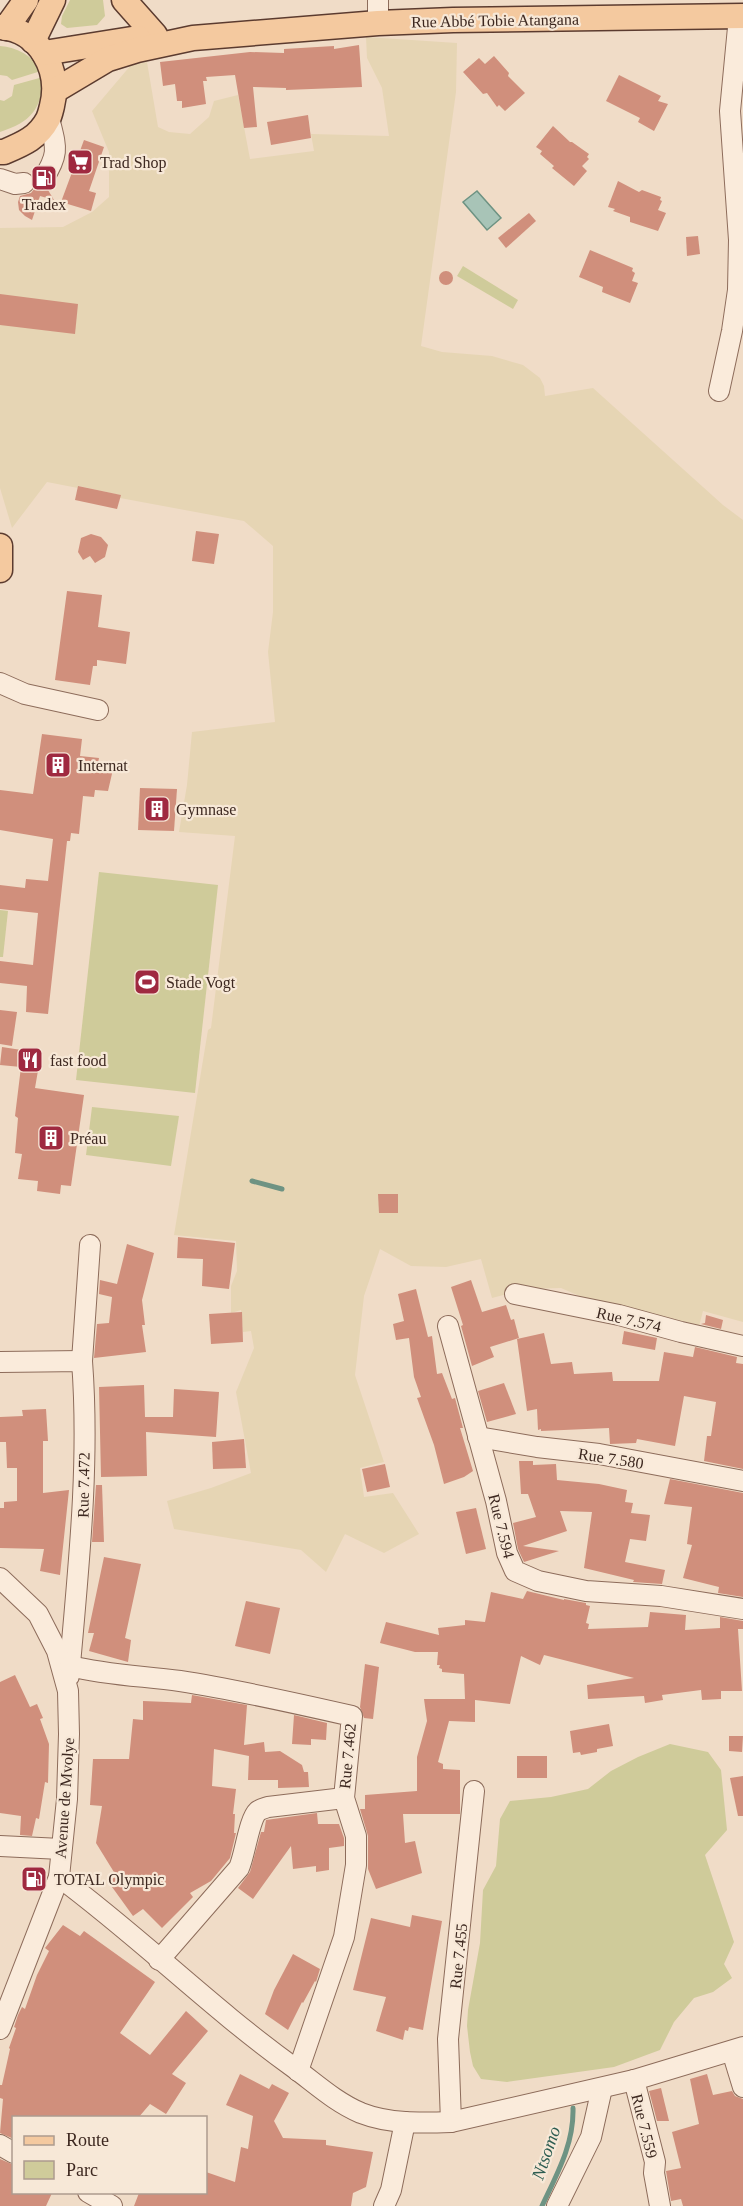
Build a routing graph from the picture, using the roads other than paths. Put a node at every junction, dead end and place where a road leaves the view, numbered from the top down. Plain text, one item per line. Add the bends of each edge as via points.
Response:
1 (26, 0) edge
2 (54, 0) edge
3 (124, 0) edge
4 (378, 11) edge
5 (741, 17) edge
6 (3, 27) edge
7 (248, 32) junction
8 (155, 35) junction
9 (39, 47) junction
10 (56, 90) junction
11 (49, 118) junction
12 (0, 152) edge
13 (0, 179) edge
14 (718, 391) dead end
15 (0, 546) edge
16 (0, 570) edge
17 (0, 683) edge
18 (98, 710) dead end
19 (90, 1245) dead end
20 (515, 1294) dead end
21 (448, 1326) dead end
22 (743, 1346) edge
23 (82, 1361) junction
24 (0, 1362) edge
25 (478, 1437) junction
26 (743, 1481) edge
27 (0, 1578) edge
28 (743, 1609) edge
29 (70, 1665) junction
30 (68, 1691) junction
31 (474, 1791) dead end
32 (344, 1798) junction
33 (0, 1846) edge
34 (61, 1849) junction
35 (59, 1877) junction
36 (159, 1959) junction
37 (0, 2029) edge
38 (738, 2049) edge
39 (298, 2071) junction
40 (634, 2080) junction
41 (743, 2087) edge
42 (602, 2088) junction
43 (405, 2122) junction
44 (451, 2122) junction
45 (90, 2194) edge
46 (112, 2206) edge
47 (384, 2206) edge
48 (557, 2206) edge
49 (660, 2206) edge

1 - 6 main road
2 - 9 main road
3 - 8 main road
4 - 5 main road, Rue Abbé Tobie Atangana via 453,20
4 - 7 main road, Rue Abbé Tobie Atangana
5 - 14 street via 730,111 739,240 738,290
6 - 9 main road via 19,32
7 - 8 main road, Rue Abbé Tobie Atangana
7 - 10 main road, Rue Abbé Tobie Atangana via 136,50 108,59
8 - 9 main road, Rue Abbé Tobie Atangana
9 - 10 main road via 54,75
10 - 11 main road
11 - 12 main road via 31,140
11 - 13 street via 57,148 52,165 33,181 15,184
15 - 16 main road
17 - 18 street via 25,694
19 - 23 street, Rue 7.472
20 - 22 street, Rue 7.574
21 - 25 street, Rue 7.594
23 - 24 street
23 - 29 street, Rue 7.472 via 82,1523
25 - 26 street, Rue 7.580 via 599,1454
25 - 28 street, Rue 7.594 via 515,1571 538,1581 586,1591 650,1595
27 - 30 street, Avenue de Mvolye via 38,1614 57,1652
29 - 30 street, Rue 7.472
29 - 32 street, Rue 7.462 via 97,1673 232,1689 352,1716
30 - 34 street, Avenue de Mvolye via 67,1798
31 - 44 street, Rue 7.455 via 448,2038
32 - 36 street via 258,1811 239,1868
32 - 39 street, Rue 7.462 via 356,1836 356,1865 344,1936
33 - 34 street
34 - 35 street, Avenue de Mvolye
35 - 36 street
35 - 37 street, Avenue de Mvolye
36 - 39 street
38 - 40 street
38 - 41 street
39 - 43 street via 339,2102 362,2113
40 - 42 street
40 - 49 street, Rue 7.559 via 655,2162
42 - 44 street
42 - 48 street via 591,2136
43 - 44 street
43 - 47 street
45 - 46 street

